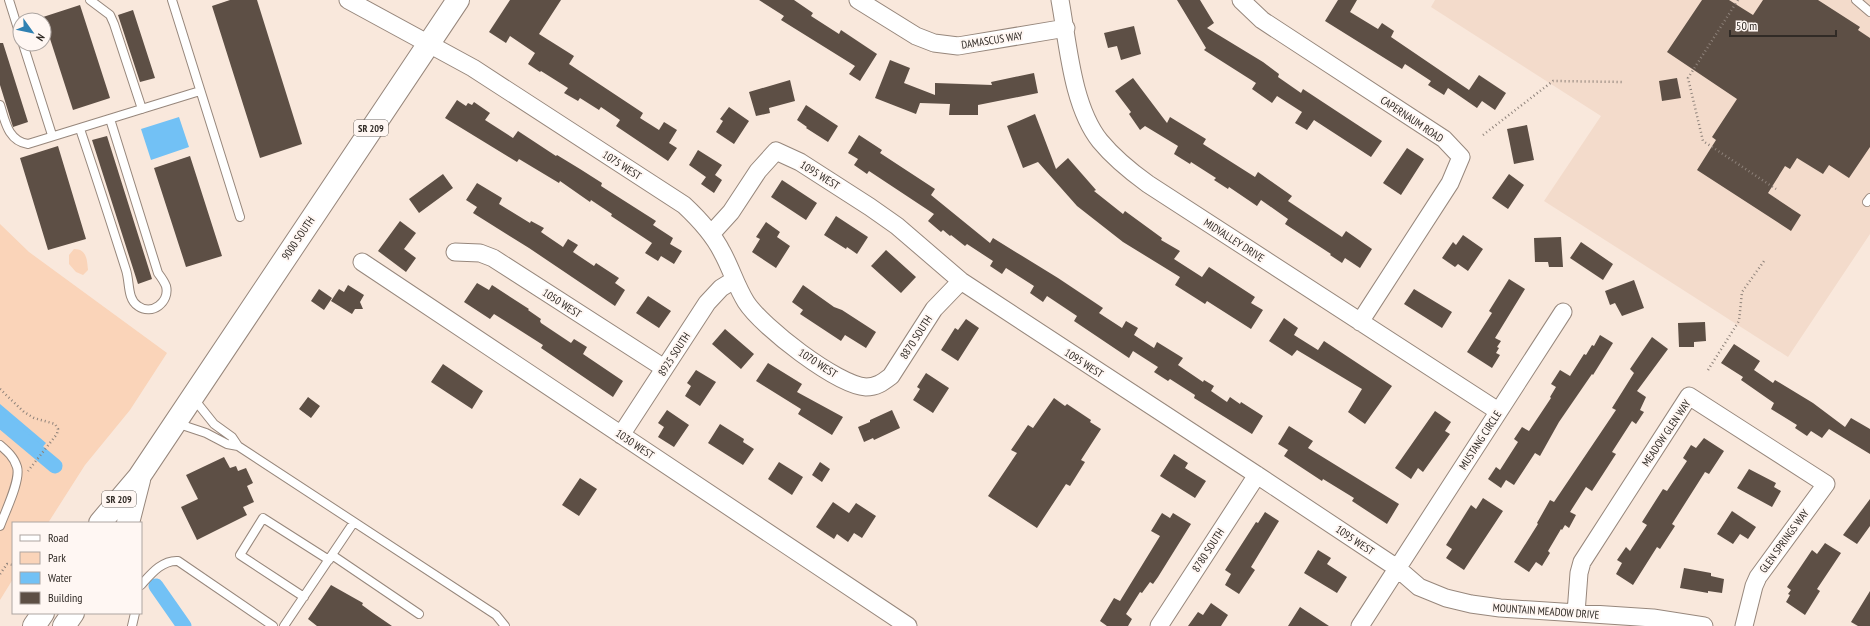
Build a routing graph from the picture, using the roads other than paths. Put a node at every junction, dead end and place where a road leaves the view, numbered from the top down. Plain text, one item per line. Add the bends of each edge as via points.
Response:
1 (9, 0) edge
2 (90, 0) edge
3 (172, 0) edge
4 (348, 0) edge
5 (458, 0) edge
6 (858, 0) edge
7 (1060, 0) edge
8 (1241, 0) edge
9 (1856, 0) edge
10 (13, 12) edge
11 (1870, 12) edge
12 (1066, 28) junction
13 (427, 43) junction
14 (26, 52) edge
15 (200, 91) junction
16 (0, 105) edge
17 (142, 109) junction
18 (110, 119) junction
19 (80, 128) junction
20 (52, 135) junction
21 (240, 217) dead end
22 (711, 234) junction
23 (455, 252) dead end
24 (362, 262) dead end
25 (734, 280) junction
26 (961, 281) junction
27 (1563, 312) dead end
28 (1360, 322) junction
29 (772, 332) joint
30 (664, 368) junction
31 (868, 387) joint
32 (192, 398) junction
33 (1498, 411) junction
34 (176, 423) junction
35 (621, 435) junction
36 (0, 445) edge
37 (238, 446) junction
38 (1257, 474) junction
39 (139, 477) junction
40 (1826, 484) joint
41 (101, 522) edge
42 (128, 522) edge
43 (354, 522) junction
44 (0, 526) edge
45 (330, 558) junction
46 (1397, 568) junction
47 (142, 584) edge
48 (304, 597) junction
49 (1576, 613) junction
50 (42, 614) edge
51 (72, 614) edge
52 (135, 614) edge
53 (419, 614) dead end
54 (1653, 622) edge
55 (34, 626) edge
56 (64, 626) edge
57 (132, 626) edge
58 (273, 626) edge
59 (284, 626) edge
60 (505, 626) edge
61 (908, 626) edge
62 (1159, 626) edge
63 (1360, 626) edge
64 (1704, 626) edge
65 (1744, 626) edge

1 - 10 lane
2 - 17 lane via 110,16 114,24
3 - 15 lane
4 - 13 street, 1075 WEST
5 - 13 main road, 9000 SOUTH / SR 209
6 - 12 street, DAMASCUS WAY via 916,36 934,43 958,46
7 - 12 street, MIDVALLEY DRIVE
8 - 28 street, CAPERNAUM ROAD via 1262,20 1444,139 1461,158 1450,183
9 - 11 lane
12 - 28 street, MIDVALLEY DRIVE via 1076,86 1085,114 1099,140 1122,164 1148,184
13 - 22 street, 1075 WEST via 472,68 668,194
13 - 32 main road, 9000 SOUTH / SR 209
14 - 20 lane
15 - 17 lane
15 - 21 lane
16 - 20 lane via 8,130 17,141 34,143
17 - 18 lane
18 - 19 lane
18 - 19 lane via 158,273 166,284 165,298 161,305 154,309 142,308 132,300 127,272
19 - 20 lane
22 - 25 street, 1075 WEST
22 - 26 street, 1095 WEST via 731,212 758,171 776,151 800,162 870,207 897,226
23 - 30 street, 1050 WEST via 480,253 493,258
24 - 35 street, 1030 WEST
25 - 29 street, 1075 WEST via 746,302
25 - 30 street, 8925 SOUTH via 721,288 707,303
26 - 31 street, 8870 SOUTH via 934,309 891,376 881,384
26 - 38 street, 1095 WEST
27 - 33 street, MUSTANG CIRCLE
28 - 33 street, MIDVALLEY DRIVE
29 - 31 street, 1070 WEST via 853,385
30 - 35 street, 8925 SOUTH
32 - 34 main road, 9000 SOUTH / SR 209
32 - 37 lane via 214,424 232,437
33 - 46 street, MUSTANG CIRCLE
34 - 37 lane
34 - 39 main road, 9000 SOUTH / SR 209
35 - 61 street, 1030 WEST
36 - 44 lane via 10,453 17,467 16,481
37 - 43 lane
38 - 46 street, 1095 WEST
38 - 62 street, 8780 SOUTH
39 - 41 main road, 9000 SOUTH / SR 209
39 - 42 main road, 9000 SOUTH / SR 209
40 - 49 street, MEADOW GLEN WAY via 1689,396 1582,562
40 - 65 street, GLEN SPRINGS WAY via 1758,577
43 - 45 lane
43 - 60 lane via 496,615
45 - 48 lane
45 - 48 lane via 263,518 240,555
45 - 53 lane
46 - 49 street, MOUNTAIN MEADOW DRIVE via 1419,587 1446,598 1500,608
46 - 63 street, MUSTANG CIRCLE
47 - 58 lane via 153,571 170,560 178,561
48 - 59 lane
49 - 54 street, MOUNTAIN MEADOW DRIVE
50 - 55 main road
51 - 56 main road
52 - 57 lane
54 - 64 street, MOUNTAIN MEADOW DRIVE

